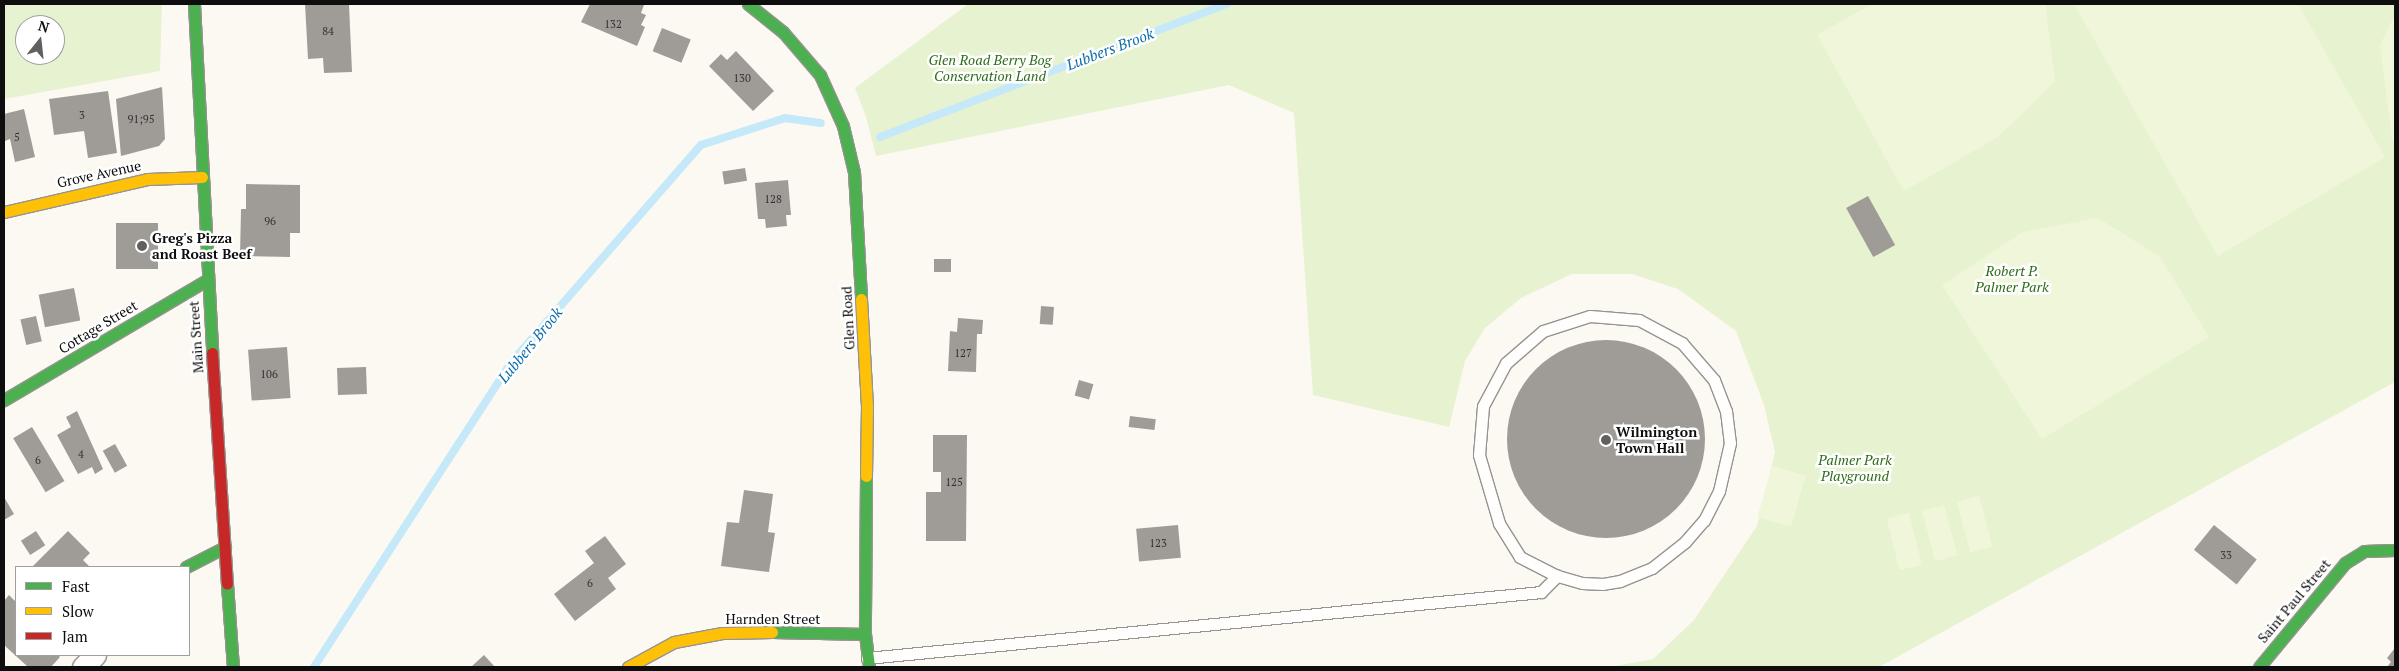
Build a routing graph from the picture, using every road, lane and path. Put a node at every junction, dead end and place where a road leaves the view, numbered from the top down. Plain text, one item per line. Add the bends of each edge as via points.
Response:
1 (194, 4) edge
2 (748, 4) edge
3 (202, 177) junction
4 (4, 212) edge
5 (207, 280) junction
6 (4, 400) edge
7 (225, 546) junction
8 (2395, 550) edge
9 (188, 566) edge
10 (1557, 576) junction
11 (865, 634) junction
12 (94, 656) edge
13 (868, 663) edge
14 (83, 667) edge
15 (233, 667) edge
16 (628, 667) edge
17 (2259, 667) edge

1 - 3 street, Main Street
2 - 11 street, Glen Road via 783,32 820,75 843,126 854,172 867,405
3 - 4 street, Grove Avenue via 148,179
3 - 5 street, Main Street
5 - 6 street, Cottage Street
5 - 7 street, Main Street
7 - 9 street
7 - 15 street, Main Street
8 - 17 street, Saint Paul Street via 2364,551 2345,563
10 - 10 lane via 1582,583 1603,584 1628,578 1664,561 1704,520 1725,475 1729,427 1714,380 1682,343 1639,320 1590,316 1543,331 1506,363 1483,406 1479,455 1499,523 1520,557
10 - 13 lane via 1541,592
11 - 13 street, Glen Road
11 - 16 street, Harnden Street via 722,633 674,642
12 - 14 street

